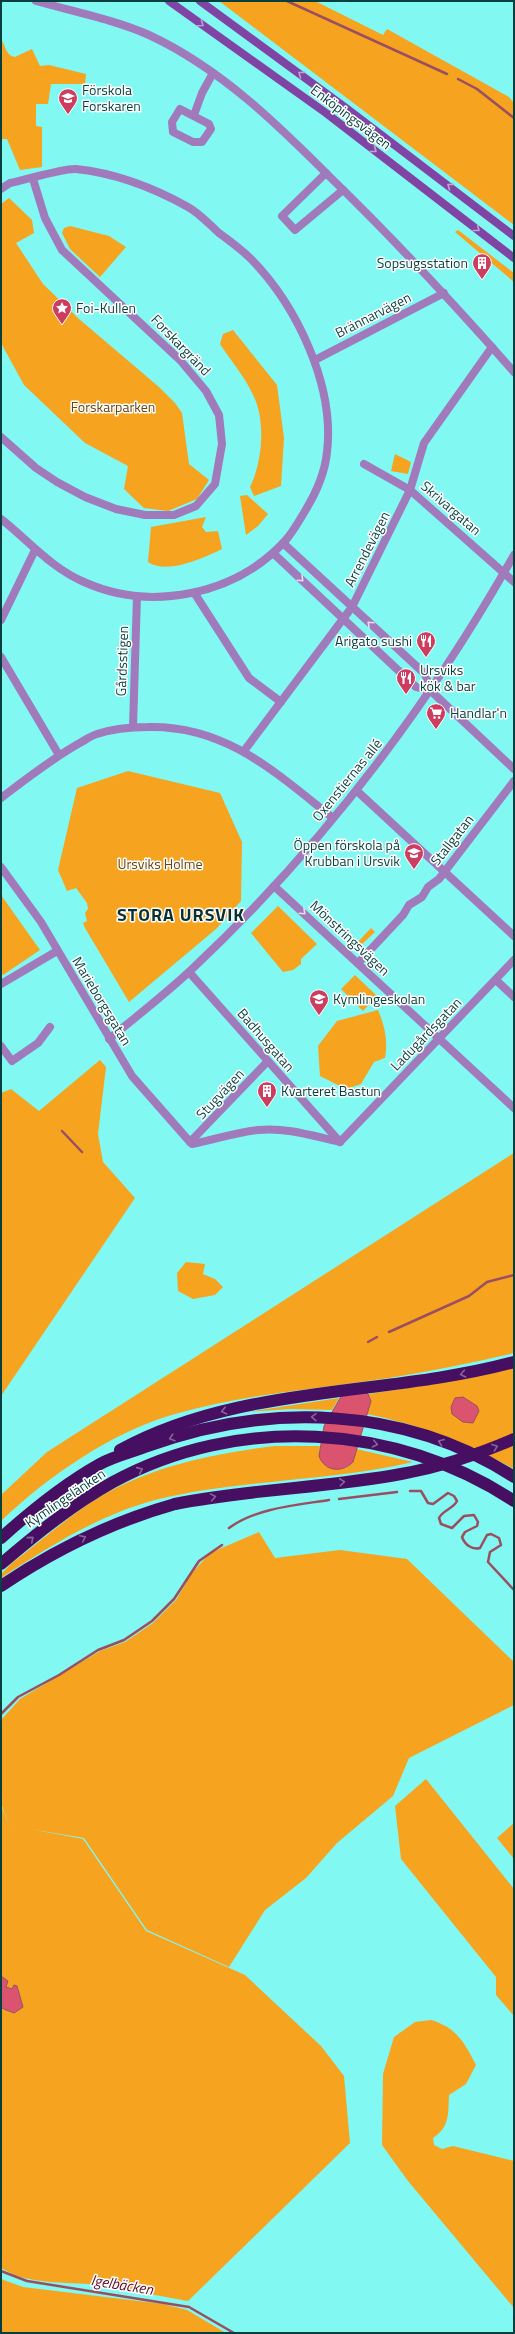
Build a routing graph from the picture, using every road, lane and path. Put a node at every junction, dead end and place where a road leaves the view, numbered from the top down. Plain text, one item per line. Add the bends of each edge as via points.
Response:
1 (36, 1) edge
2 (169, 1) edge
3 (200, 1) edge
4 (213, 74) junction
5 (194, 115) junction
6 (326, 173) junction
7 (33, 179) junction
8 (1, 189) edge
9 (343, 190) junction
10 (514, 236) edge
11 (514, 258) edge
12 (444, 293) junction
13 (492, 347) junction
14 (315, 360) junction
15 (514, 372) edge
16 (1, 437) edge
17 (364, 464) dead end
18 (410, 490) junction
19 (1, 520) edge
20 (284, 543) junction
21 (35, 550) junction
22 (273, 553) junction
23 (514, 555) edge
24 (504, 572) junction
25 (514, 582) edge
26 (195, 594) junction
27 (137, 596) junction
28 (352, 607) junction
29 (344, 618) junction
30 (1, 620) edge
31 (408, 660) junction
32 (2, 663) edge
33 (399, 671) junction
34 (431, 691) junction
35 (281, 702) junction
36 (133, 727) junction
37 (244, 751) junction
38 (59, 755) junction
39 (514, 769) edge
40 (514, 781) edge
41 (357, 791) junction
42 (1, 798) edge
43 (333, 818) junction
44 (1, 867) edge
45 (443, 871) junction
46 (274, 886) junction
47 (514, 936) edge
48 (57, 951) junction
49 (514, 960) edge
50 (358, 963) junction
51 (189, 972) junction
52 (496, 980) junction
53 (1, 984) edge
54 (514, 997) edge
55 (50, 1027) dead end
56 (109, 1039) junction
57 (440, 1039) junction
58 (1, 1046) edge
59 (268, 1062) junction
60 (514, 1108) edge
61 (190, 1142) junction
62 (340, 1142) junction
63 (514, 1362) edge
64 (514, 1439) edge
65 (101, 1463) junction
66 (514, 1477) edge
67 (514, 1501) edge
68 (1, 1538) edge
69 (1, 1564) edge
70 (1, 1586) edge

1 - 4 street via 147,34
2 -> 11 main road, Enköpingsvägen via 326,113
10 -> 3 main road, Enköpingsvägen
4 - 5 street
4 - 6 street via 268,116
5 - 5 street via 180,109 172,122 173,132 193,142 202,142 211,129 209,124
6 - 9 street
6 - 9 street via 282,216 295,230
7 - 8 street via 10,183
7 - 14 street via 74,169 114,176 143,186 190,208 251,259 275,288 304,336
7 - 16 street, Forskargränd via 45,218 62,250 180,360 206,391 219,415 222,444 215,484 196,506 174,515 145,515 85,497 64,486 36,468
9 - 12 street
12 - 13 street
12 - 14 street, Brännarvägen
13 - 15 street
13 - 18 street, Arrendevägen via 424,443
14 - 20 street via 327,404 327,453 313,498
17 - 18 street, Skrivargatan
18 - 24 street, Skrivargatan
18 - 28 street, Arrendevägen
19 - 21 street
20 - 22 street
20 - 28 street
21 - 27 street via 84,582 112,592
21 - 30 street
22 - 26 street via 252,569
22 -> 29 street
23 - 24 street, Oxenstiernas allé
24 - 25 street, Skrivargatan
24 - 34 street, Oxenstiernas allé via 470,633
26 - 27 street via 168,597
26 - 35 street via 249,678
27 - 36 street, Gårdsstigen
28 - 29 street, Arrendevägen
31 -> 28 street
29 - 33 street
29 - 35 street, Arrendevägen
31 - 33 street
31 - 34 street via 425,674
32 - 38 street
33 - 34 street via 416,687
34 - 39 street
34 - 41 street, Oxenstiernas allé
35 - 37 street, Arrendevägen
36 - 37 street via 168,726 209,735
36 - 38 street via 96,734
37 - 43 street via 270,768
38 - 42 street
40 - 45 street, Stallgatan
41 - 43 street, Oxenstiernas allé
41 - 45 street
43 - 46 street, Oxenstiernas allé
44 - 48 street, Marieborgsgatan via 41,922
45 - 47 street
45 - 50 street, Stallgatan via 439,879 428,887 422,897 409,905 403,915
46 -> 50 street, Mönstringsvägen
46 - 51 street, Oxenstiernas allé
48 - 53 street
48 - 56 street, Marieborgsgatan
49 - 52 street, Ladugårdsgatan
50 - 57 street, Mönstringsvägen
51 - 56 street, Oxenstiernas allé
51 - 59 street, Badhusgatan
52 - 54 street
52 - 57 street, Ladugårdsgatan
55 - 58 street via 38,1043 12,1061
56 - 61 street, Marieborgsgatan via 132,1076
57 - 60 street, Mönstringsvägen
57 - 62 street, Ladugårdsgatan
59 - 61 street, Stugvägen
59 - 62 street, Badhusgatan
61 - 62 street via 192,1144 258,1130 294,1131
63 -> 65 highway via 443,1378 262,1404 204,1416 140,1439
70 -> 64 highway, bridge via 58,1550 104,1528 174,1504 230,1494 401,1474 450,1463
66 -> 65 highway, Kymlingelänken via 462,1449 404,1429 344,1419 292,1417 227,1423 192,1431
65 - 68 highway, Kymlingelänken via 54,1494
69 -> 67 highway, Kymlingelänken, bridge via 71,1508 139,1470 201,1448 267,1437 316,1436 399,1449 474,1477

